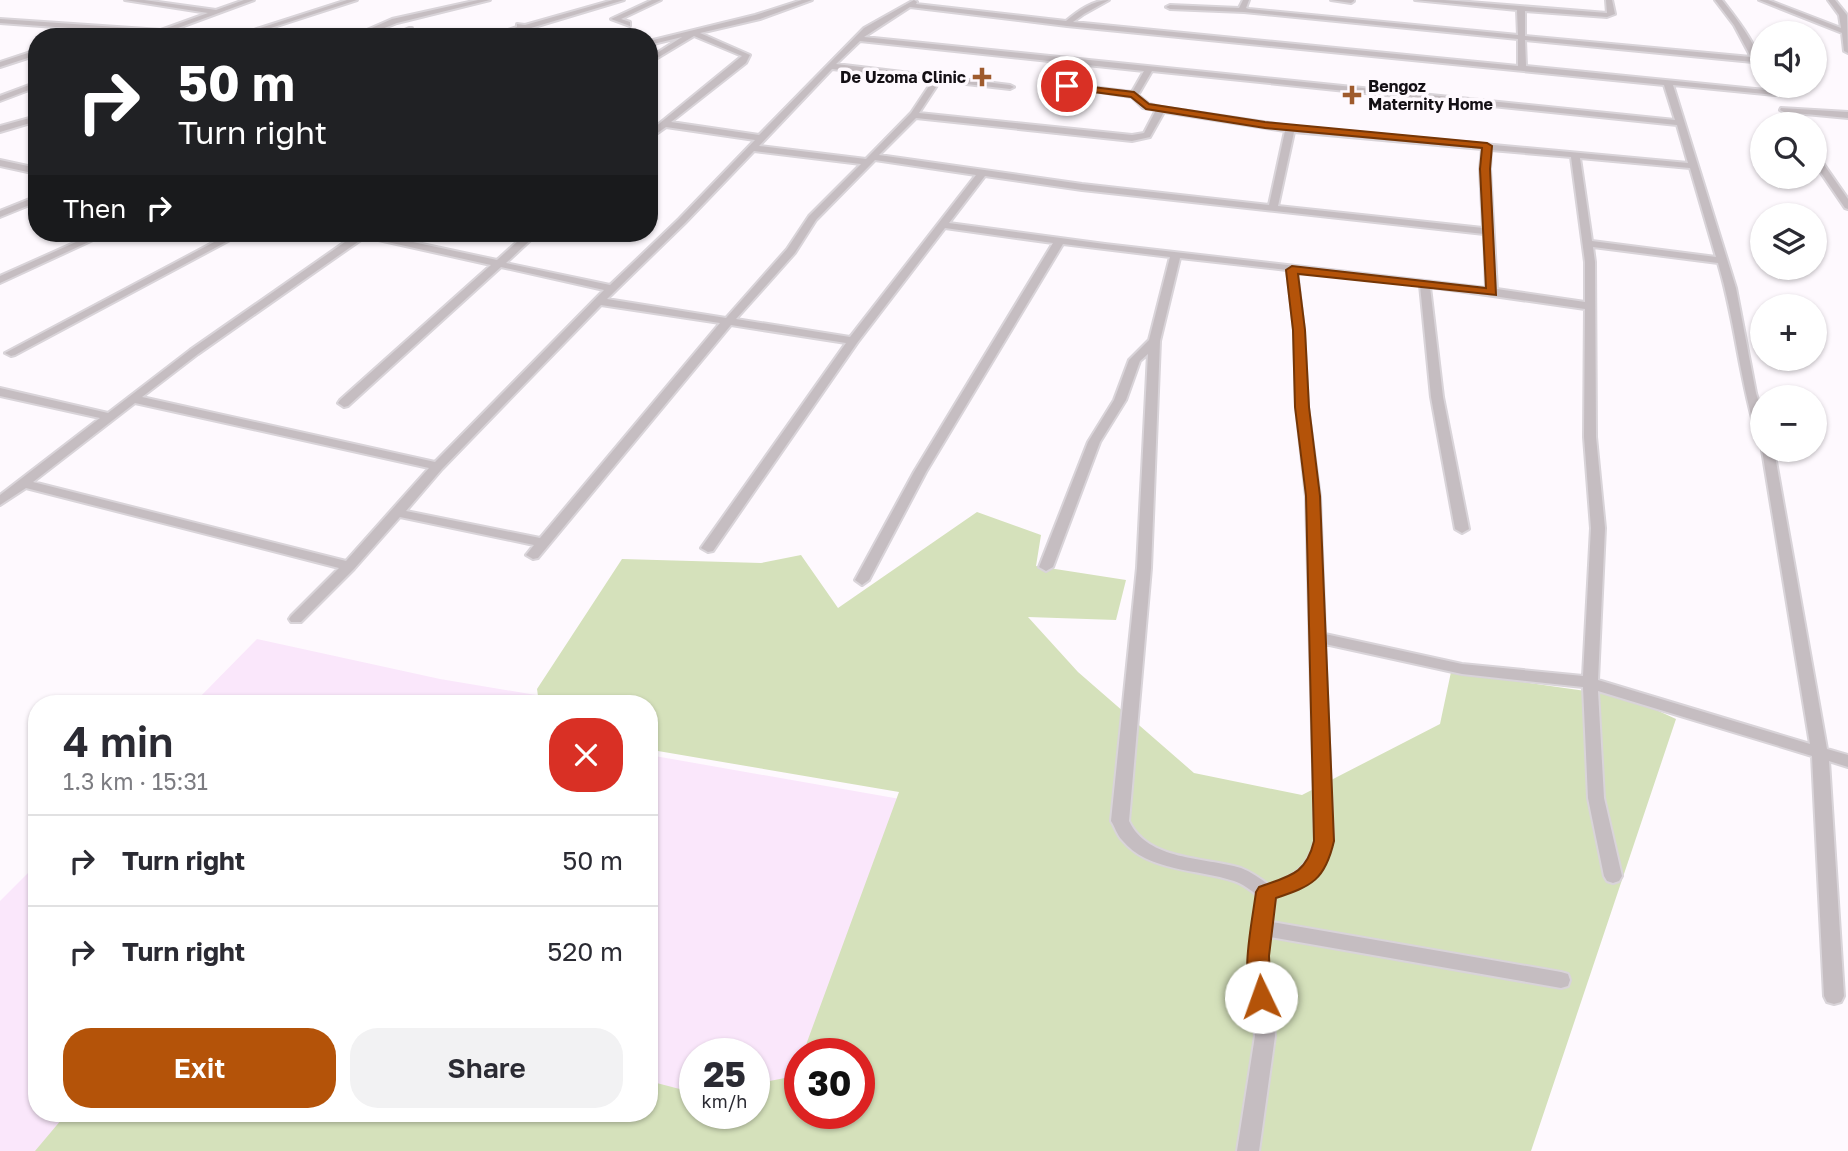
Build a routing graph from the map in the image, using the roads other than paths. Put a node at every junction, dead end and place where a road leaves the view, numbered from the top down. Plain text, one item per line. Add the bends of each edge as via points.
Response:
1 (128, 0) edge
2 (251, 0) edge
3 (354, 0) edge
4 (487, 0) edge
5 (612, 0) edge
6 (621, 0) edge
7 (658, 0) edge
8 (774, 0) edge
9 (809, 0) edge
10 (917, 0) edge
11 (1106, 0) edge
12 (1246, 0) edge
13 (1334, 0) edge
14 (1418, 0) edge
15 (1609, 0) edge
16 (1718, 0) edge
17 (1762, 0) edge
18 (1830, 0) edge
19 (1351, 1) edge
20 (908, 5) junction
21 (587, 6) junction
22 (792, 6) junction
23 (1170, 7) dead end
24 (1521, 8) junction
25 (1244, 10) junction
26 (219, 11) junction
27 (0, 20) edge
28 (626, 24) dead end
29 (1067, 24) junction
30 (1846, 25) edge
31 (521, 26) junction
32 (106, 28) edge
33 (170, 28) edge
34 (264, 28) edge
35 (379, 28) edge
36 (514, 28) edge
37 (516, 28) edge
38 (525, 28) edge
39 (694, 33) junction
40 (1520, 38) junction
41 (859, 39) junction
42 (658, 41) edge
43 (1750, 49) edge
44 (1848, 51) edge
45 (28, 55) edge
46 (658, 55) edge
47 (1750, 59) edge
48 (2, 63) edge
49 (830, 66) junction
50 (1522, 69) junction
51 (1148, 71) junction
52 (938, 78) junction
53 (1668, 83) junction
54 (1067, 86) dead end
55 (1010, 87) dead end
56 (28, 88) edge
57 (1750, 88) edge
58 (1134, 95) junction
59 (1778, 98) edge
60 (0, 99) edge
61 (1161, 109) junction
62 (1784, 110) joint
63 (914, 115) junction
64 (1848, 115) edge
65 (28, 121) edge
66 (1679, 123) junction
67 (664, 124) junction
68 (0, 129) edge
69 (658, 129) edge
70 (1290, 129) junction
71 (761, 138) junction
72 (1487, 146) junction
73 (753, 148) junction
74 (1575, 154) junction
75 (871, 160) junction
76 (0, 163) edge
77 (1695, 166) junction
78 (28, 169) edge
79 (982, 173) junction
80 (1827, 175) edge
81 (28, 203) edge
82 (1273, 206) junction
83 (1848, 206) edge
84 (0, 214) edge
85 (944, 225) junction
86 (1489, 232) junction
87 (71, 242) edge
88 (83, 242) edge
89 (221, 242) edge
90 (349, 242) edge
91 (401, 242) edge
92 (522, 242) edge
93 (1059, 242) junction
94 (1586, 243) junction
95 (1175, 256) junction
96 (1724, 261) junction
97 (496, 264) junction
98 (1292, 270) junction
99 (0, 275) edge
100 (0, 280) edge
101 (1425, 285) junction
102 (612, 289) junction
103 (1492, 293) junction
104 (599, 301) junction
105 (1588, 306) junction
106 (726, 322) junction
107 (853, 341) junction
108 (1154, 341) junction
109 (11, 353) dead end
110 (0, 391) edge
111 (1750, 393) edge
112 (134, 399) junction
113 (344, 403) dead end
114 (111, 417) junction
115 (1770, 462) edge
116 (438, 466) junction
117 (23, 483) junction
118 (0, 501) edge
119 (398, 513) junction
120 (1462, 529) dead end
121 (543, 543) junction
122 (708, 548) dead end
123 (533, 555) dead end
124 (349, 566) junction
125 (1046, 567) dead end
126 (862, 580) dead end
127 (296, 619) dead end
128 (1319, 638) junction
129 (1590, 683) junction
130 (1819, 753) junction
131 (1848, 761) edge
132 (1613, 876) dead end
133 (1266, 892) junction
134 (1263, 928) junction
135 (1561, 980) dead end
136 (1834, 996) dead end
137 (1248, 1151) edge

1 - 26 street
2 - 26 street
3 - 34 street
4 - 35 street
5 - 21 street
6 - 21 street
7 - 28 street via 615,19
8 - 22 street
9 - 22 street
10 - 20 street
11 - 29 street
12 - 25 street
13 - 19 street
14 - 24 street
15 - 24 street via 1610,14
16 - 43 street
17 - 30 street
18 - 30 street via 1842,12
20 - 29 street
20 - 41 street
21 - 31 street
22 - 39 street
23 - 25 street
24 - 40 street
25 - 40 street
26 - 33 street
27 - 32 street
29 - 50 street
30 - 44 street
31 - 36 street
31 - 37 street
31 - 38 street
39 - 42 street
39 - 46 street
39 - 67 street via 746,55
40 - 47 street
40 - 50 street
41 - 49 street
41 - 51 street
45 - 48 street
49 - 52 street
49 - 71 street
50 - 53 street
51 - 58 street
51 - 66 street
52 - 55 street
52 - 63 street
53 - 57 street
53 - 66 street
54 - 58 street
56 - 60 street
58 - 61 street via 1146,106
59 - 62 street
61 - 63 street via 1147,135 1132,138
61 - 70 street
62 - 64 street
63 - 75 street
65 - 68 street
66 - 77 street
67 - 69 street
67 - 71 street
70 - 72 street
70 - 82 street
71 - 73 street
72 - 74 street
72 - 86 street
73 - 75 street
73 - 102 street
74 - 77 street
74 - 94 street
75 - 79 street
75 - 106 street via 812,218 791,251
76 - 78 street
77 - 96 street
79 - 82 street
79 - 85 street
80 - 83 street
81 - 84 street
82 - 86 street
85 - 93 street
85 - 107 street
86 - 103 street
87 - 99 street
88 - 100 street
89 - 109 street
90 - 112 street
91 - 97 street
92 - 97 street
93 - 95 street
93 - 126 street via 920,472
94 - 96 street
94 - 105 street
95 - 98 street
95 - 108 street
96 - 111 street
97 - 102 street
97 - 113 street
98 - 101 street
98 - 128 street via 1313,496
101 - 103 street
101 - 120 street via 1437,397
102 - 104 street
103 - 105 street
104 - 106 street
104 - 116 street
105 - 129 street via 1590,437 1598,528
106 - 107 street
106 - 121 street
107 - 122 street
108 - 125 street via 1135,360 1120,400 1094,442
108 - 133 street via 1144,568 1120,821 1123,834 1146,851 1241,876
110 - 114 street
112 - 114 street
112 - 116 street
114 - 117 street
115 - 130 street
116 - 119 street
117 - 118 street
117 - 124 street
119 - 121 street
119 - 124 street
121 - 123 street
124 - 127 street
128 - 129 street via 1484,672
128 - 133 street via 1324,841 1311,873
129 - 130 street
129 - 132 street via 1596,798
130 - 131 street
130 - 136 street
133 - 134 street
134 - 135 street
134 - 137 street via 1258,978 1265,1036

